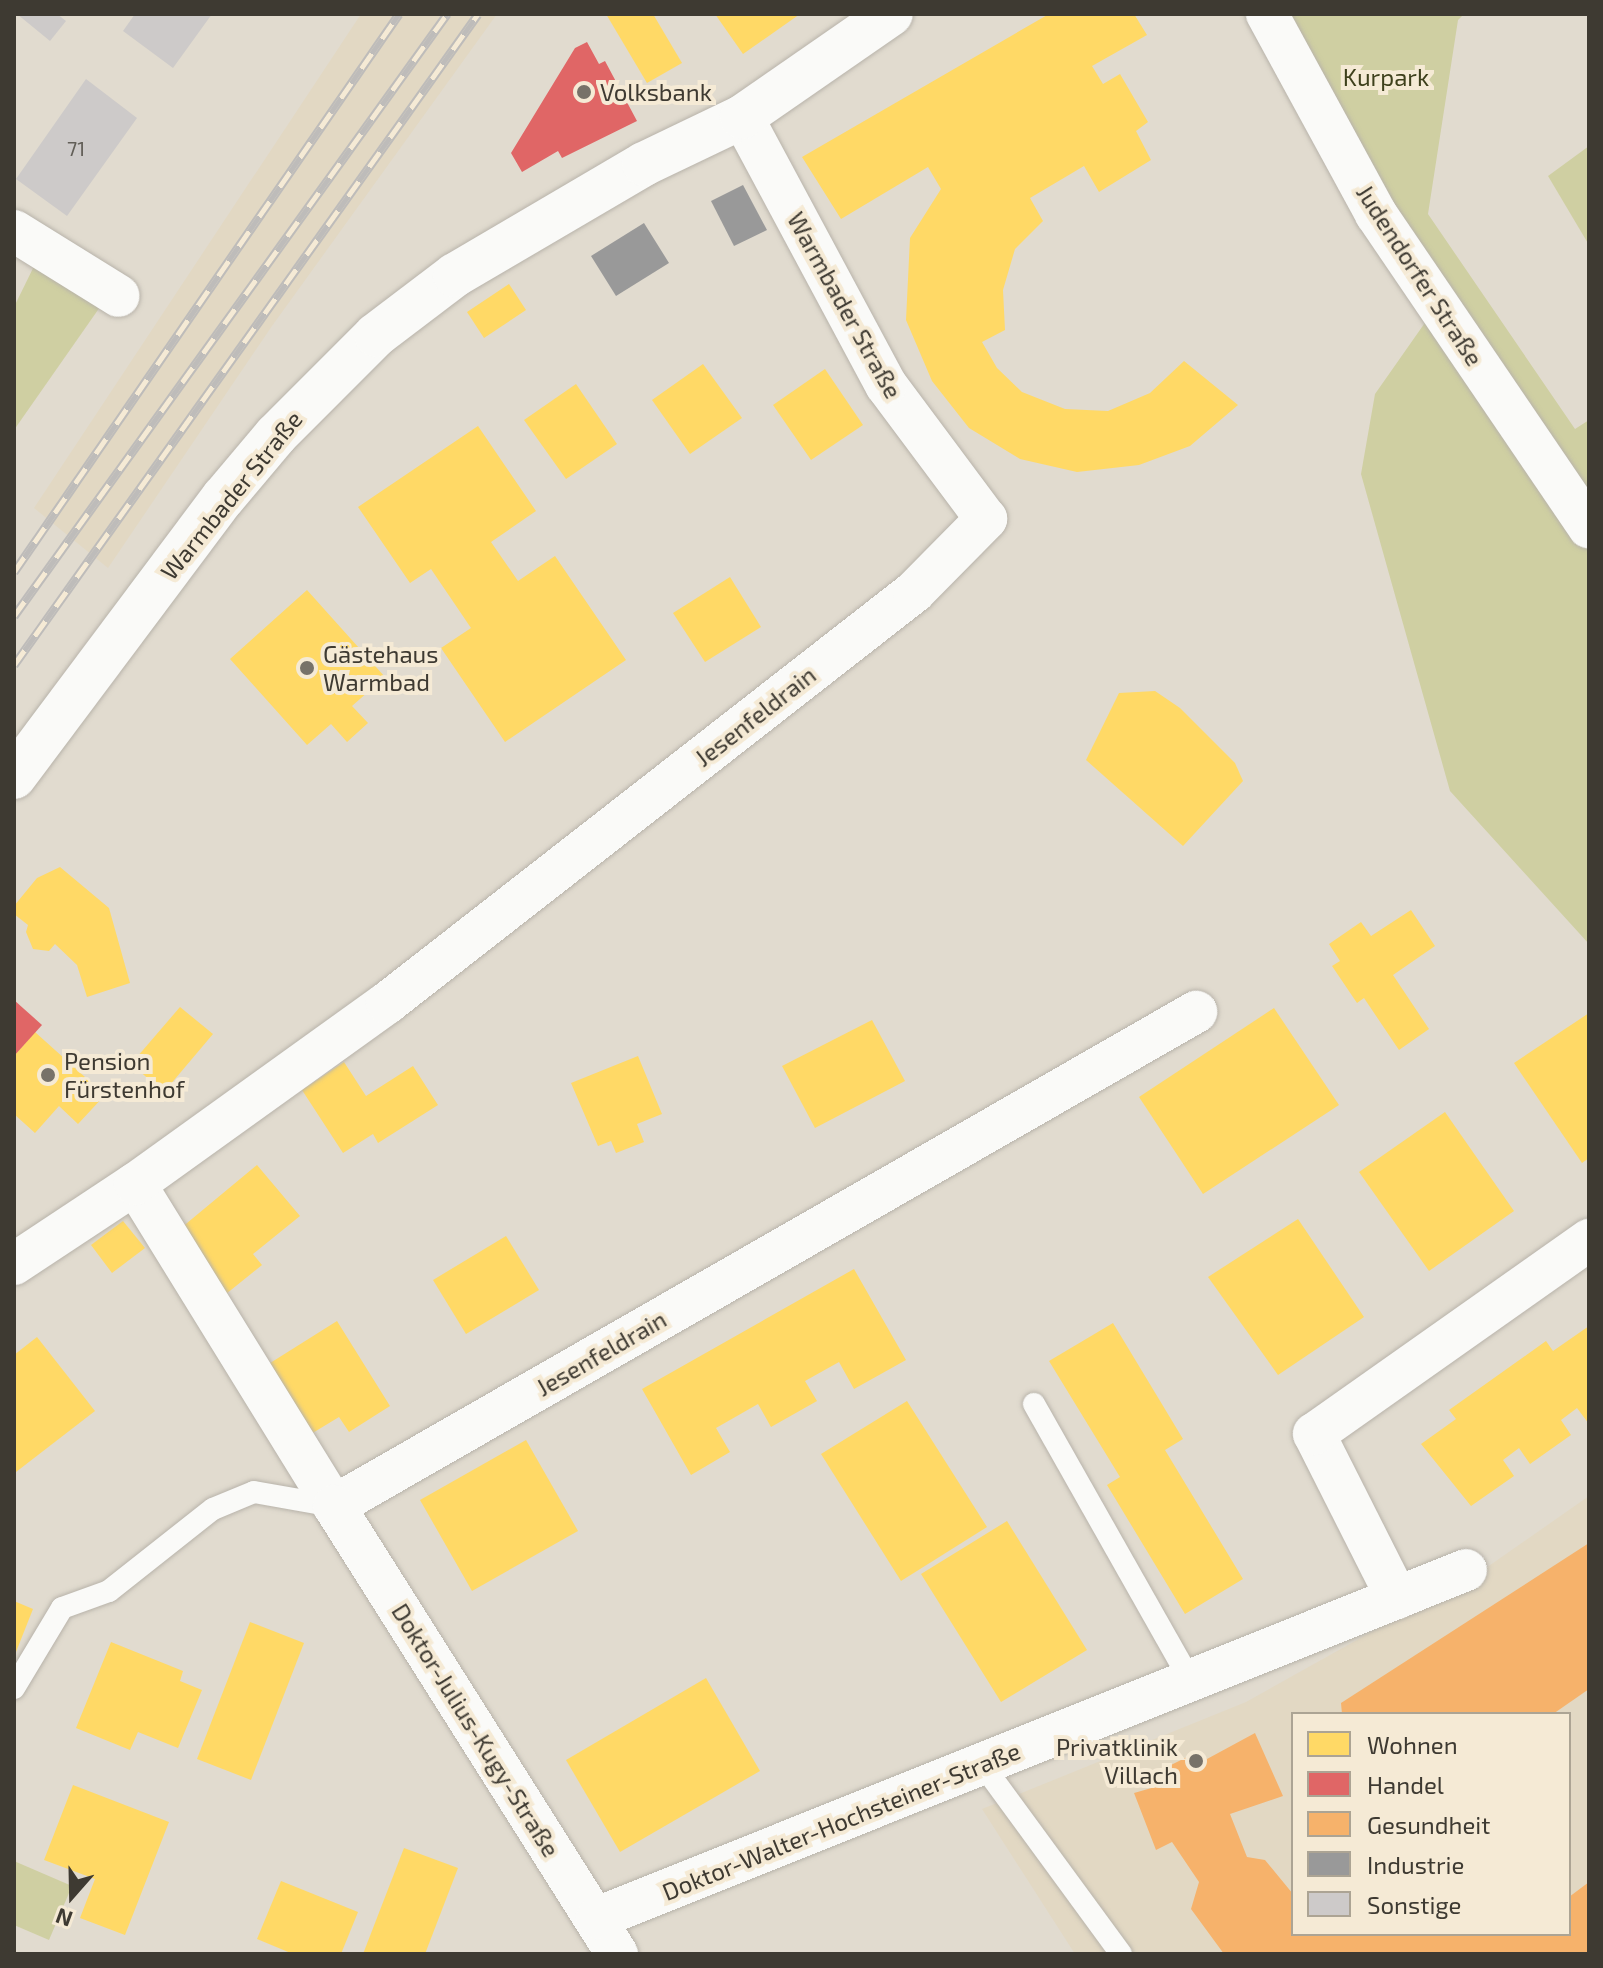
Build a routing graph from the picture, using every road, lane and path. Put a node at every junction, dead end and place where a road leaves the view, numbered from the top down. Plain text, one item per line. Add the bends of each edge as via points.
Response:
1 (891, 14) edge
2 (1267, 14) edge
3 (742, 117) junction
4 (14, 231) edge
5 (119, 296) dead end
6 (1589, 527) edge
7 (914, 592) joint
8 (14, 777) edge
9 (1196, 1012) dead end
10 (135, 1184) junction
11 (1589, 1240) edge
12 (14, 1264) edge
13 (1034, 1404) dead end
14 (334, 1506) junction
15 (1466, 1570) dead end
16 (1397, 1598) junction
17 (1190, 1680) junction
18 (14, 1688) edge
19 (982, 1764) junction
20 (597, 1918) junction
21 (617, 1954) edge
22 (1121, 1954) edge

1 - 3 street, Warmbader Straße
2 - 6 street, Judendorfer Straße via 1376,214
3 - 7 street, Warmbader Straße via 886,385 986,519
3 - 8 street, Warmbader Straße via 644,164 519,235 376,335 276,435 232,488
4 - 5 street
7 - 10 street, Jesenfeldrain via 387,1003
9 - 14 street, Jesenfeldrain
10 - 12 street, Jesenfeldrain
10 - 14 street
11 - 16 street via 1314,1434
13 - 17 lane
14 - 18 lane via 254,1492 213,1509 109,1591 62,1608
14 - 20 street, Doktor-Julius-Kugy-Straße
15 - 16 street, Doktor-Walter-Hochsteiner-Straße
16 - 17 street, Doktor-Walter-Hochsteiner-Straße
17 - 19 street, Doktor-Walter-Hochsteiner-Straße
19 - 20 street, Doktor-Walter-Hochsteiner-Straße
19 - 22 lane
20 - 21 street, Doktor-Julius-Kugy-Straße

